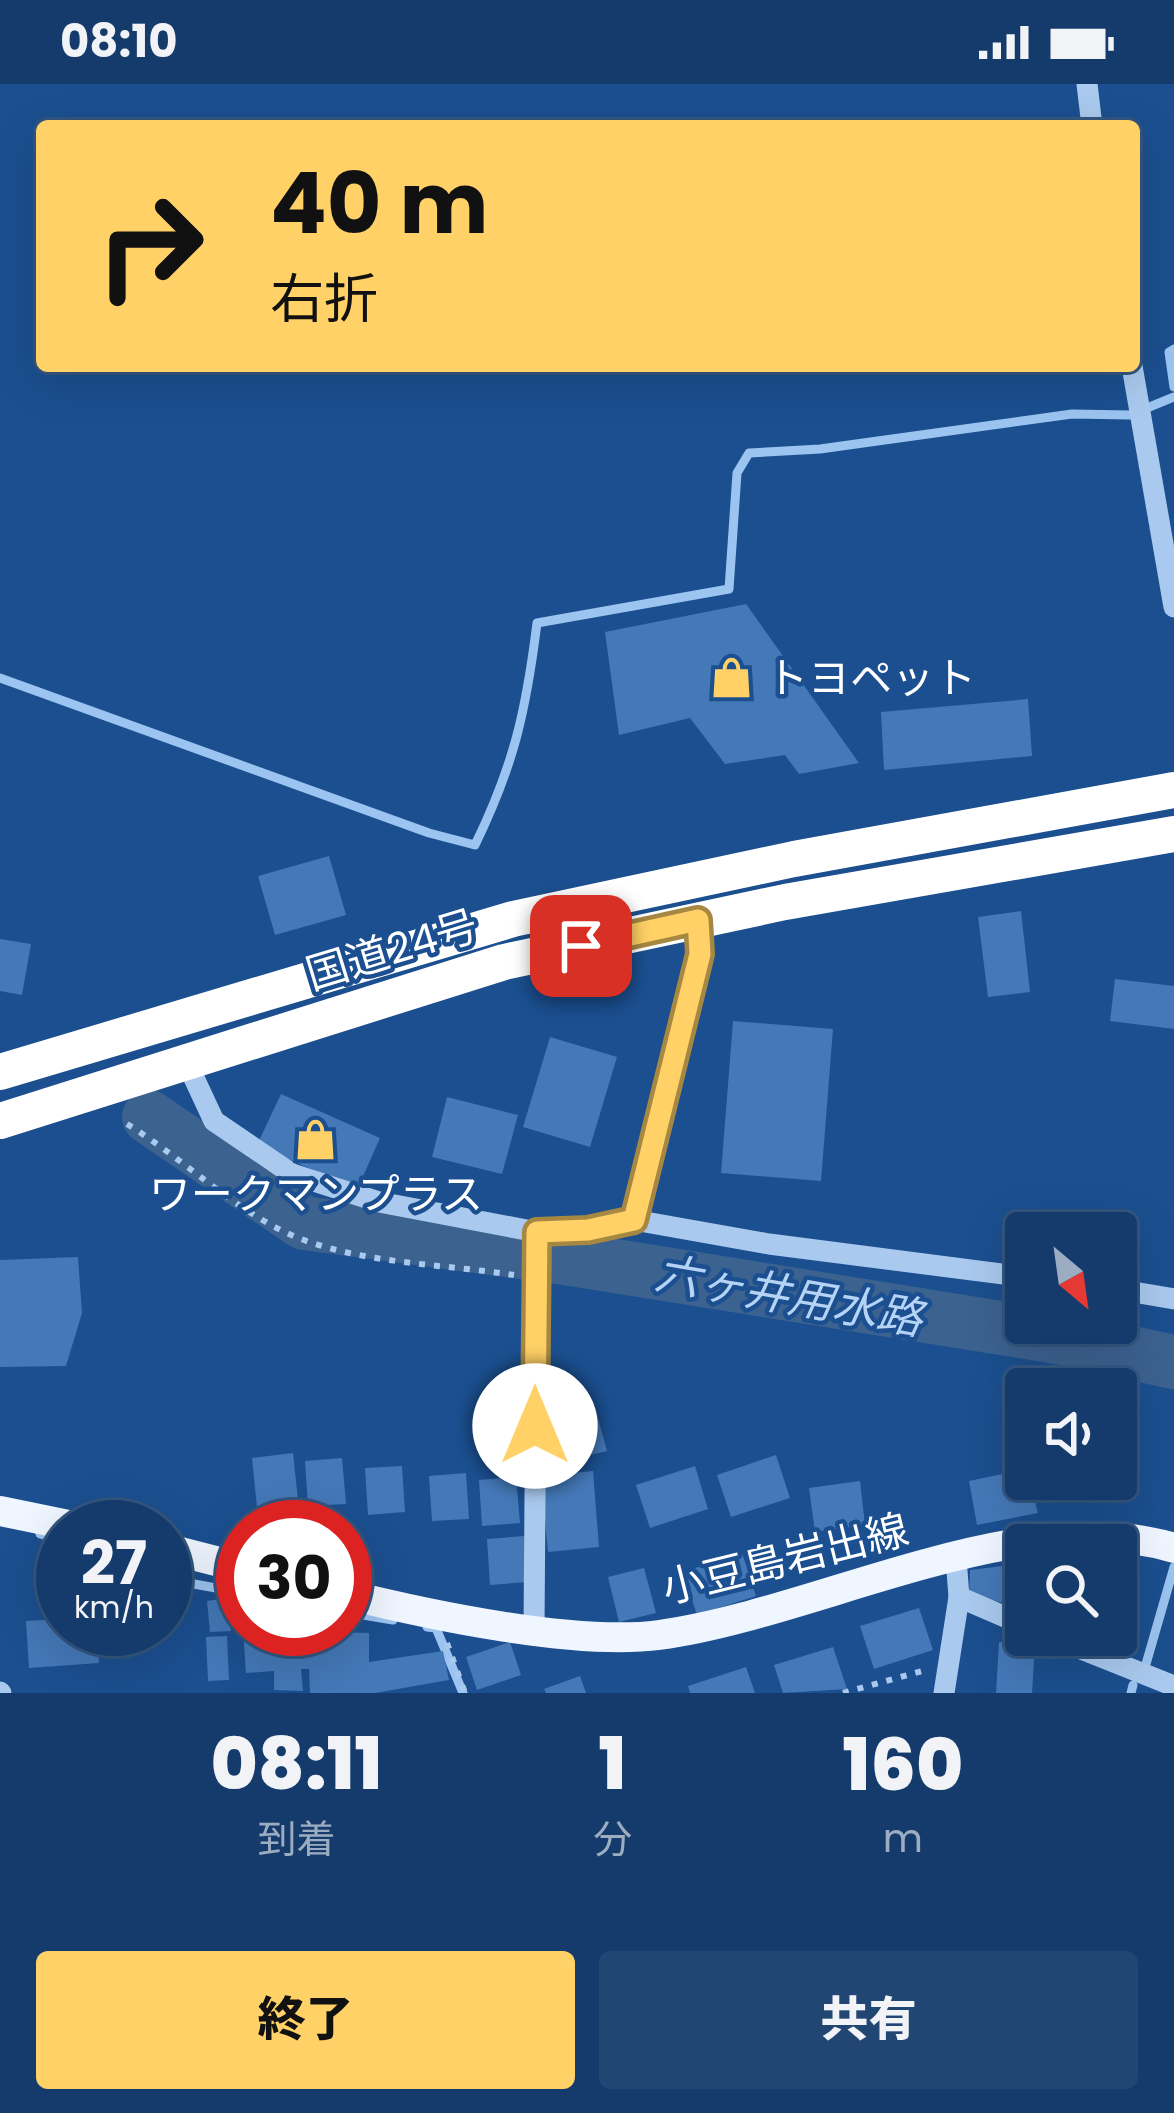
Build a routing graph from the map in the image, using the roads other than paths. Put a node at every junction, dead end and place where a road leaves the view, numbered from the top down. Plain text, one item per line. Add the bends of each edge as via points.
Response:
1 (1087, 84) edge
2 (1091, 120) edge
3 (1133, 372) edge
4 (1174, 608) edge
5 (1174, 790) edge
6 (1174, 834) edge
7 (698, 920) junction
8 (187, 1063) junction
9 (0, 1072) edge
10 (0, 1121) edge
11 (634, 1220) junction
12 (537, 1232) junction
13 (1005, 1274) edge
14 (1137, 1293) edge
15 (1174, 1299) edge
16 (0, 1511) edge
17 (36, 1518) edge
18 (1174, 1548) edge
19 (956, 1558) junction
20 (959, 1597) junction
21 (372, 1599) edge
22 (1005, 1617) edge
23 (534, 1629) junction
24 (1099, 1656) edge
25 (1174, 1686) edge
26 (944, 1693) edge

1 - 2 street
3 - 4 street
5 - 9 highway, 国道24号 via 513,920
6 - 7 highway, 国道24号
7 - 8 highway, 国道24号 via 504,962
7 - 11 street via 697,976
8 - 10 highway, 国道24号
8 - 12 street via 214,1121 292,1174 379,1202
11 - 12 street
11 - 13 street
12 - 23 street
14 - 15 street
16 - 17 main road
18 - 19 main road, 小豆島岩出線 via 1144,1539 1073,1539
19 - 20 street
19 - 23 main road, 小豆島岩出線 via 656,1636
20 - 22 street
20 - 26 street
21 - 23 main road, 小豆島岩出線
24 - 25 street

